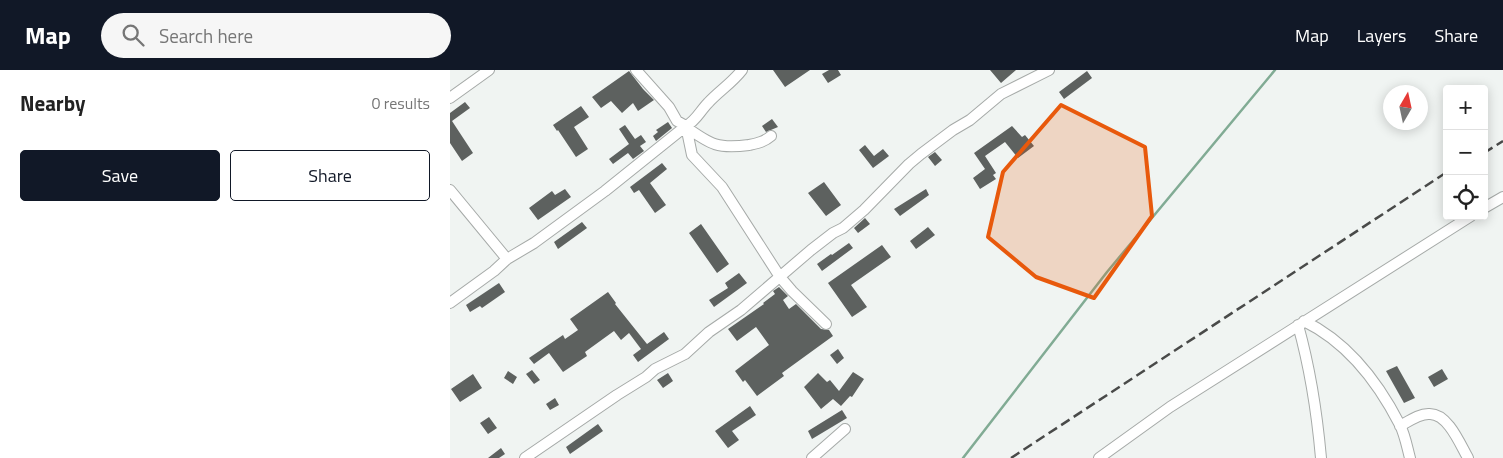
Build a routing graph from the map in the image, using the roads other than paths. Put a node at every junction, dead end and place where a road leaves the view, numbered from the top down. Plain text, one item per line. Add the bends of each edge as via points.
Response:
1 (489, 70) edge
2 (636, 70) edge
3 (742, 70) edge
4 (1049, 70) edge
5 (450, 98) edge
6 (686, 127) junction
7 (771, 136) dead end
8 (450, 190) edge
9 (1503, 197) edge
10 (1488, 206) edge
11 (1465, 220) edge
12 (507, 259) junction
13 (780, 277) junction
14 (450, 303) edge
15 (1301, 323) junction
16 (826, 324) dead end
17 (1400, 426) junction
18 (845, 428) dead end
19 (525, 458) edge
20 (812, 458) edge
21 (1099, 458) edge
22 (1321, 458) edge
23 (1410, 458) edge
24 (1468, 458) edge

1 - 5 street
2 - 6 street via 669,107 677,121
3 - 6 street
4 - 13 street via 1001,94 921,154 864,210
6 - 7 street via 703,140 721,147 764,142
6 - 12 street via 605,191
6 - 13 street via 692,155 722,187
8 - 12 street
9 - 10 street
11 - 15 street
12 - 14 street
13 - 16 street
13 - 19 street via 684,354
15 - 17 street via 1322,330 1351,354 1372,379
15 - 21 street via 1170,407
15 - 22 street
17 - 23 street
17 - 24 street via 1428,413 1437,415 1451,427
18 - 20 street

